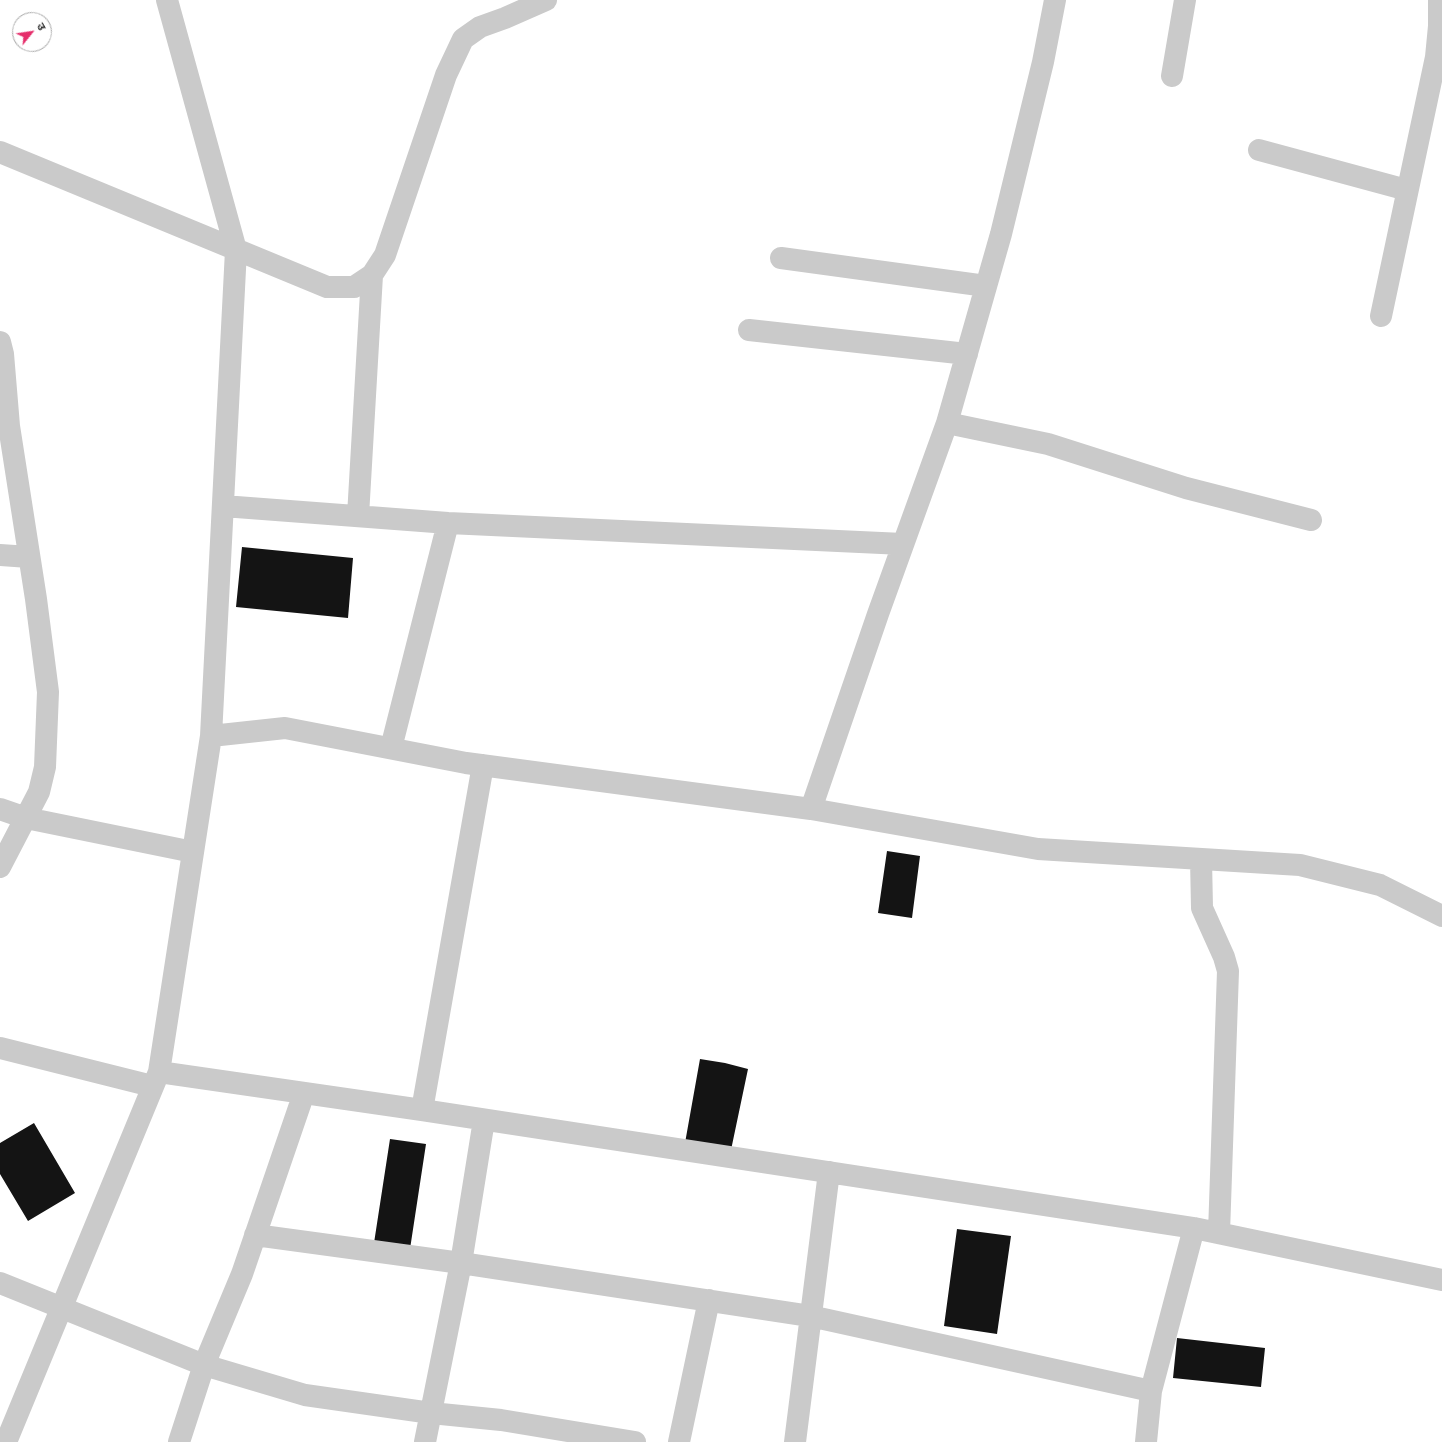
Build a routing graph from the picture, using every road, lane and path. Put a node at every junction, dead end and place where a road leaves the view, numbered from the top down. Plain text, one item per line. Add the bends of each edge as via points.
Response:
1 (167, 0) edge
2 (546, 0) edge
3 (1054, 0) edge
4 (1185, 0) edge
5 (1439, 0) edge
6 (1172, 76) dead end
7 (1258, 150) dead end
8 (0, 152) edge
9 (1407, 190) junction
10 (236, 250) junction
11 (781, 258) dead end
12 (372, 275) junction
13 (986, 286) junction
14 (1381, 316) dead end
15 (749, 330) dead end
16 (0, 342) edge
17 (967, 354) junction
18 (947, 423) junction
19 (223, 506) junction
20 (358, 516) junction
21 (1311, 520) dead end
22 (448, 523) junction
23 (903, 544) junction
24 (0, 555) edge
25 (29, 557) junction
26 (211, 736) junction
27 (391, 748) junction
28 (483, 765) junction
29 (0, 809) edge
30 (811, 809) junction
31 (26, 818) junction
32 (193, 852) junction
33 (1201, 859) junction
34 (0, 867) edge
35 (1442, 916) edge
36 (0, 1048) edge
37 (156, 1079) junction
38 (304, 1093) junction
39 (422, 1110) junction
40 (484, 1120) junction
41 (829, 1172) junction
42 (1194, 1228) junction
43 (1219, 1233) junction
44 (255, 1235) junction
45 (461, 1263) junction
46 (1442, 1280) edge
47 (0, 1283) edge
48 (709, 1300) junction
49 (62, 1307) junction
50 (810, 1316) junction
51 (204, 1365) junction
52 (1151, 1391) junction
53 (430, 1413) junction
54 (6, 1442) edge
55 (179, 1442) edge
56 (425, 1442) edge
57 (635, 1442) edge
58 (679, 1442) edge
59 (795, 1442) edge
60 (1146, 1442) edge

1 - 10 street
2 - 12 street via 480,27 463,39 446,75 385,256
3 - 13 street via 1042,62
4 - 6 street
5 - 9 street via 1436,57
7 - 9 street
8 - 10 street
9 - 14 street
10 - 12 street via 327,287 354,287
10 - 19 street
11 - 13 street
12 - 20 street
13 - 17 street
15 - 17 street
16 - 25 street via 9,426
17 - 18 street
18 - 21 street via 1048,444 1186,488
18 - 23 street
19 - 20 street
19 - 26 street
20 - 22 street
22 - 23 street
22 - 27 street
23 - 30 street
24 - 25 street
25 - 31 street via 48,692 45,767 39,792
26 - 27 street via 285,728
26 - 32 street
27 - 28 street
28 - 30 street
28 - 39 street
29 - 31 street
30 - 33 street via 1038,849
31 - 32 street
31 - 34 street
32 - 37 street
33 - 35 street via 1300,865 1380,886
33 - 43 street via 1202,908 1228,972
36 - 37 street
37 - 38 street
37 - 49 street
38 - 39 street
38 - 44 street
39 - 40 street
40 - 41 street
40 - 45 street
41 - 42 street
41 - 50 street
42 - 43 street
42 - 52 street
43 - 46 street
44 - 45 street
44 - 51 street via 242,1274
45 - 48 street
45 - 53 street
47 - 49 street
48 - 50 street
48 - 58 street
49 - 51 street
49 - 54 street
50 - 52 street
50 - 59 street
51 - 53 street via 305,1395
51 - 55 street
52 - 60 street
53 - 56 street
53 - 57 street via 502,1420

